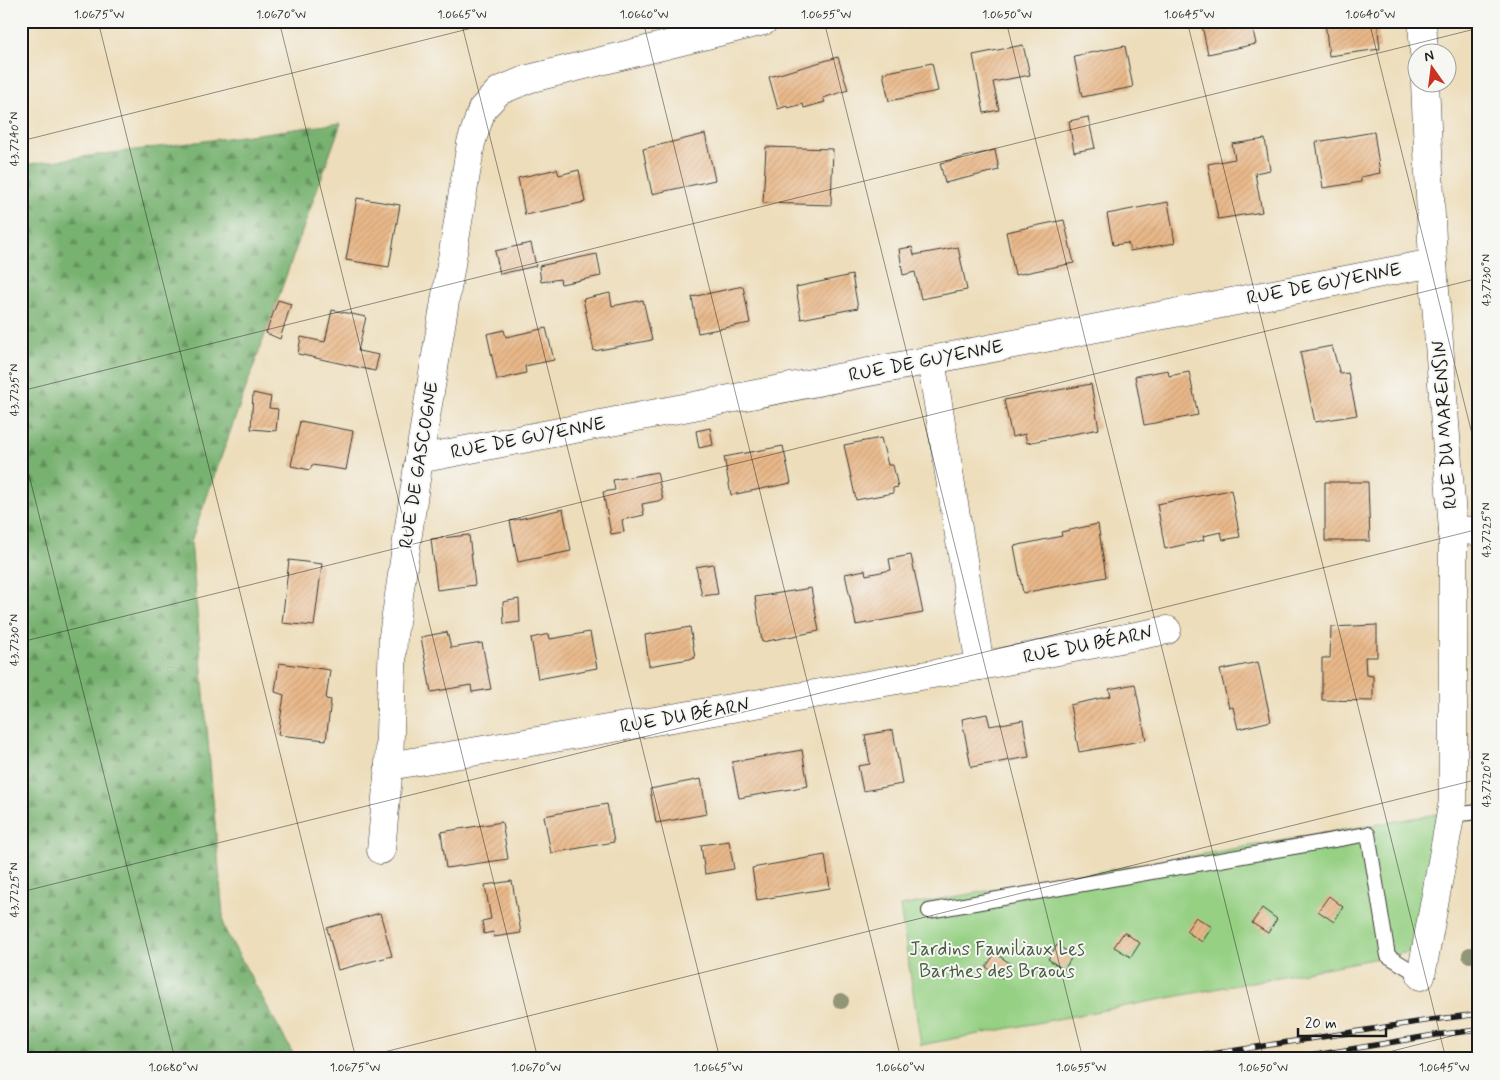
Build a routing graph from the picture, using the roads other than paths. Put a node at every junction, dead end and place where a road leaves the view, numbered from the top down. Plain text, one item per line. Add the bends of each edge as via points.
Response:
1 (764, 21) edge
2 (1422, 21) edge
3 (1423, 42) edge
4 (1425, 92) edge
5 (1433, 263) junction
6 (931, 360) junction
7 (419, 459) junction
8 (1466, 531) edge
9 (1167, 630) dead end
10 (980, 666) junction
11 (389, 766) junction
12 (1479, 812) edge
13 (1450, 815) junction
14 (381, 850) dead end
15 (929, 911) dead end
16 (1421, 976) joint

1 - 7 street, RUE DE GASCOGNE via 528,79 499,91 482,109 471,143
2 - 3 street
4 - 5 street, RUE DU MARENSIN
5 - 6 street, RUE DE GUYENNE
5 - 8 street, RUE DU MARENSIN
6 - 7 street, RUE DE GUYENNE
6 - 10 street
7 - 11 street, RUE DE GASCOGNE via 393,636
8 - 13 street, RUE DU MARENSIN
9 - 10 street, RUE DU BÉARN
10 - 11 street, RUE DU BÉARN
11 - 14 street, RUE DE GASCOGNE
12 - 13 lane
13 - 16 street, RUE DU MARENSIN
15 - 16 lane via 1368,834 1388,956

